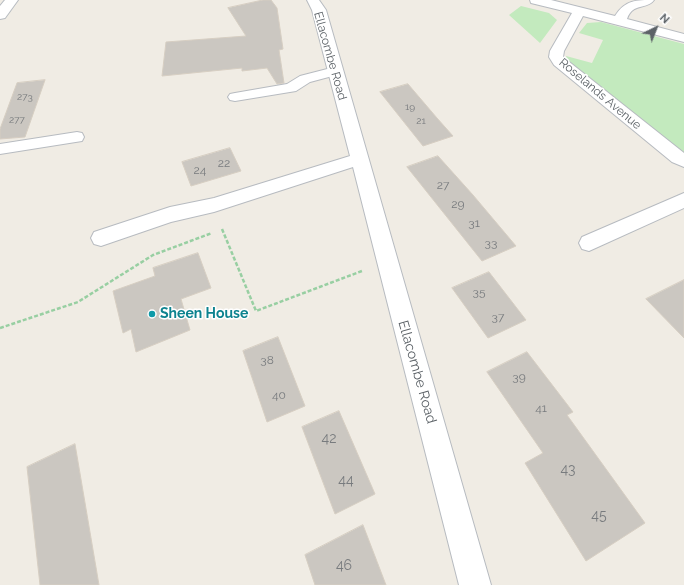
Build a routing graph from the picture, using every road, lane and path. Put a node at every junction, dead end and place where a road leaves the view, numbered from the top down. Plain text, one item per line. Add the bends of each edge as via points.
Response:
1 (12, 0) edge
2 (313, 0) edge
3 (536, 0) edge
4 (648, 0) edge
5 (579, 12) junction
6 (0, 15) edge
7 (619, 22) junction
8 (684, 38) edge
9 (335, 71) junction
10 (235, 97) dead end
11 (77, 137) dead end
12 (0, 149) edge
13 (359, 159) junction
14 (684, 161) edge
15 (684, 200) edge
16 (101, 238) dead end
17 (589, 243) dead end
18 (388, 268) junction
19 (0, 328) edge
20 (475, 585) edge

1 - 6 street
2 - 9 street, Ellacombe Road
3 - 5 street
4 - 7 street via 625,8
5 - 7 street
5 - 14 street, Roselands Avenue via 557,51 556,57 559,62
7 - 8 street
9 - 10 lane via 305,79 291,88
9 - 13 street, Ellacombe Road
11 - 12 lane
13 - 16 street via 214,205 170,214
13 - 18 street, Ellacombe Road
15 - 17 street
18 - 19 path via 362,271 256,311 223,228 153,255 78,302
18 - 20 street, Ellacombe Road

